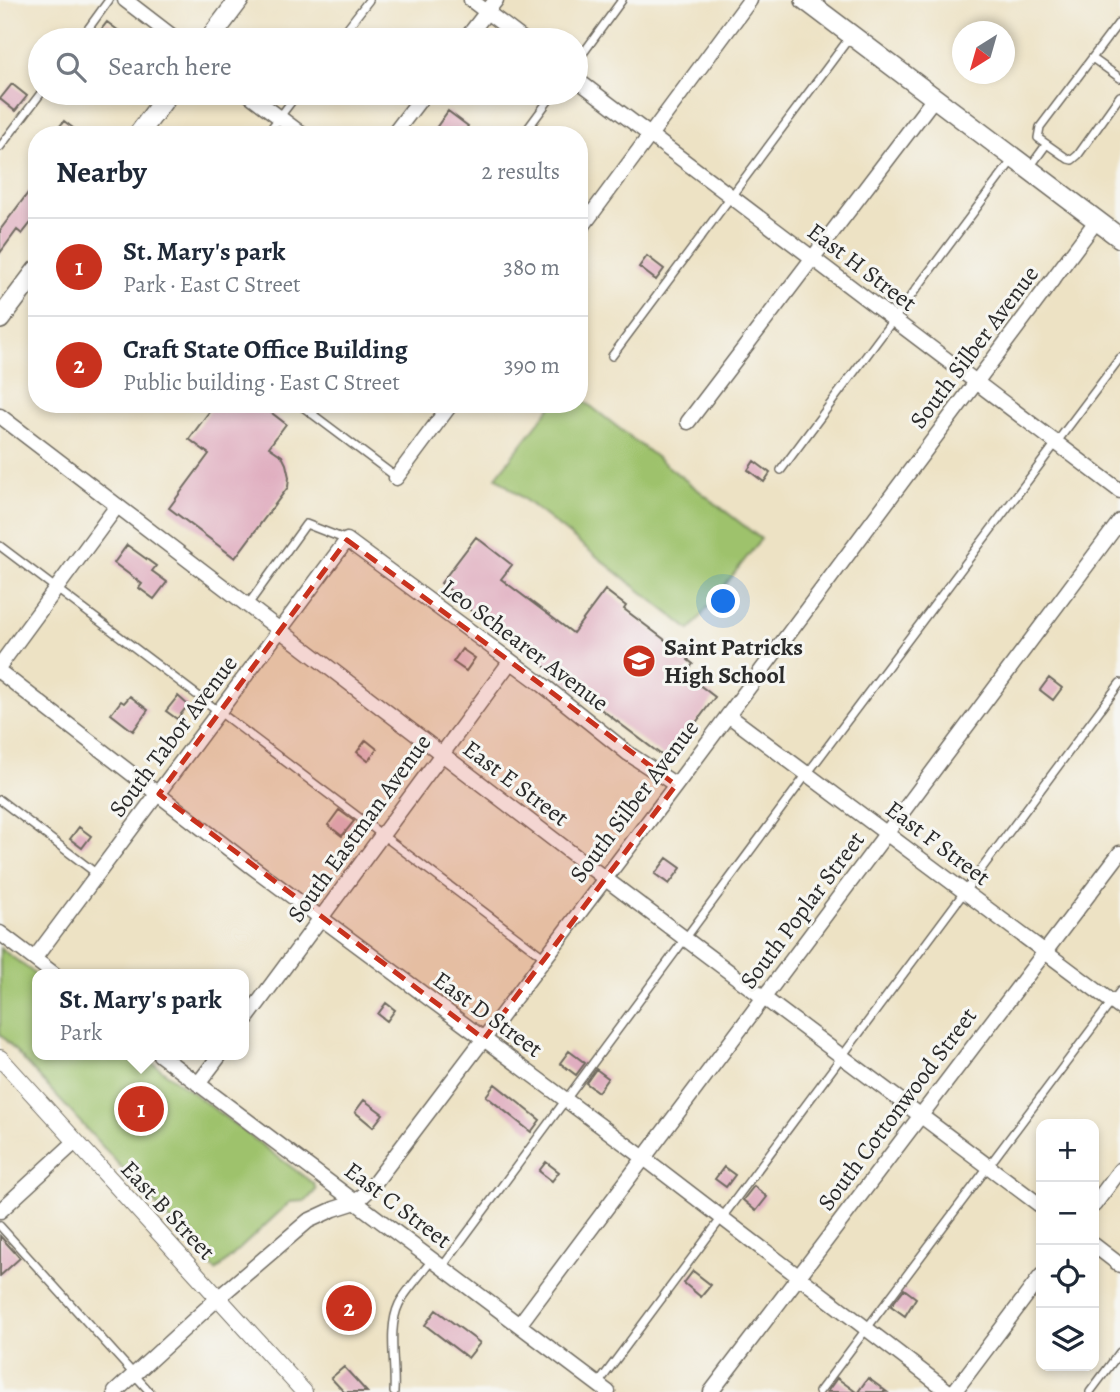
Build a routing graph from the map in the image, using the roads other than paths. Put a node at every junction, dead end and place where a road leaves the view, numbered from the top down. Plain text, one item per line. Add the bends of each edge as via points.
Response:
1 (109, 0) edge
2 (125, 0) edge
3 (239, 0) edge
4 (369, 0) edge
5 (471, 0) edge
6 (622, 0) edge
7 (751, 0) edge
8 (805, 0) edge
9 (491, 6) edge
10 (1120, 21) edge
11 (89, 28) edge
12 (161, 28) edge
13 (218, 28) edge
14 (347, 28) edge
15 (474, 28) edge
16 (512, 28) edge
17 (852, 35) junction
18 (588, 47) edge
19 (1092, 58) junction
20 (1120, 78) edge
21 (588, 88) edge
22 (1120, 96) edge
23 (934, 97) junction
24 (32, 105) edge
25 (160, 105) edge
26 (263, 105) edge
27 (288, 105) edge
28 (416, 105) edge
29 (545, 105) edge
30 (279, 117) junction
31 (145, 126) edge
32 (272, 126) edge
33 (291, 126) edge
34 (400, 126) edge
35 (530, 126) edge
36 (650, 136) junction
37 (1046, 145) junction
38 (0, 147) edge
39 (1022, 163) junction
40 (731, 197) junction
41 (588, 219) edge
42 (1097, 220) junction
43 (1120, 238) edge
44 (812, 258) junction
45 (28, 282) edge
46 (0, 319) edge
47 (893, 319) junction
48 (612, 356) dead end
49 (1120, 358) edge
50 (976, 382) junction
51 (444, 413) edge
52 (312, 414) edge
53 (0, 416) edge
54 (688, 422) dead end
55 (1056, 443) junction
56 (780, 470) dead end
57 (396, 478) joint
58 (1120, 491) edge
59 (117, 506) junction
60 (1120, 521) edge
61 (348, 540) junction
62 (0, 546) edge
63 (57, 589) junction
64 (247, 606) junction
65 (280, 632) junction
66 (510, 662) junction
67 (0, 665) edge
68 (0, 672) edge
69 (1120, 683) edge
70 (220, 712) junction
71 (728, 715) junction
72 (442, 755) junction
73 (807, 774) junction
74 (676, 785) junction
75 (159, 793) junction
76 (0, 800) edge
77 (887, 834) junction
78 (382, 835) junction
79 (1120, 853) edge
80 (98, 875) junction
81 (605, 878) junction
82 (964, 891) junction
83 (321, 918) junction
84 (0, 933) edge
85 (685, 939) junction
86 (1045, 952) junction
87 (545, 958) junction
88 (34, 960) junction
89 (47, 969) edge
90 (764, 998) junction
91 (1117, 1000) edge
92 (249, 1015) edge
93 (484, 1039) junction
94 (841, 1056) junction
95 (0, 1058) edge
96 (167, 1060) edge
97 (216, 1060) edge
98 (198, 1084) junction
99 (566, 1099) junction
100 (920, 1115) junction
101 (75, 1142) junction
102 (644, 1158) junction
103 (988, 1166) junction
104 (1120, 1170) edge
105 (1099, 1198) edge
106 (356, 1202) junction
107 (1036, 1202) edge
108 (0, 1211) edge
109 (722, 1217) junction
110 (0, 1226) edge
111 (1099, 1249) edge
112 (437, 1264) junction
113 (1120, 1265) edge
114 (799, 1276) junction
115 (1036, 1282) edge
116 (218, 1298) junction
117 (519, 1325) junction
118 (866, 1329) junction
119 (1120, 1352) edge
120 (134, 1374) junction
121 (603, 1388) edge
122 (115, 1392) edge
123 (150, 1392) edge
124 (304, 1392) edge
125 (394, 1392) edge
126 (711, 1392) edge
127 (819, 1392) edge
128 (951, 1392) edge
129 (1090, 1392) edge

1 - 11 lane
2 - 12 street
3 - 13 main road
4 - 14 lane
5 - 9 street
6 - 18 lane
7 - 36 street
8 - 17 main road
9 - 15 street
9 - 16 street
10 - 19 lane
17 - 23 main road
17 - 40 lane
19 - 20 lane
19 - 37 lane via 1040,127 1038,138
21 - 36 street, East H Street
22 - 37 lane via 1072,160
23 - 39 main road
23 - 44 street
24 - 38 lane
25 - 31 main road
26 - 30 street
27 - 30 lane
28 - 34 street
29 - 35 lane
30 - 32 lane
30 - 33 street
36 - 40 street, East H Street
36 - 41 street
37 - 39 lane
39 - 42 main road
39 - 47 lane
40 - 44 street, East H Street
40 - 48 lane
42 - 43 main road
42 - 50 street, South Silber Avenue
44 - 47 street, East H Street
44 - 54 street
45 - 46 main road
47 - 50 street, East H Street
47 - 56 lane
49 - 55 lane
50 - 55 street, East H Street
50 - 71 street, South Silber Avenue
51 - 57 street
52 - 57 lane
53 - 59 street, East E Street
55 - 58 street, East H Street
55 - 73 lane
59 - 63 street
59 - 64 street, East E Street
60 - 77 street, South Poplar Street
61 - 64 lane via 306,524
61 - 65 street, South Tabor Avenue
61 - 66 street, Leo Schearer Avenue
62 - 63 lane
63 - 67 street
63 - 70 lane
64 - 65 street, East E Street
65 - 70 street, South Tabor Avenue
65 - 72 street, East E Street
66 - 72 street, South Eastman Avenue
66 - 74 street, Leo Schearer Avenue
68 - 75 street, East D Street
69 - 82 lane
70 - 75 street, South Tabor Avenue
70 - 78 lane
71 - 73 street, East F Street
71 - 74 street, South Silber Avenue
72 - 78 street, South Eastman Avenue
72 - 81 street, East E Street
73 - 77 street, East F Street
73 - 85 lane
74 - 81 street, South Silber Avenue
75 - 80 street, South Tabor Avenue
75 - 83 street, East D Street
76 - 80 lane
77 - 82 street, East F Street
77 - 90 street, South Poplar Street
78 - 83 street, South Eastman Avenue
78 - 87 lane
79 - 86 street, South Cottonwood Street
80 - 88 street, South Tabor Avenue
81 - 85 street, East E Street
81 - 87 street, South Silber Avenue
82 - 86 street, East F Street
82 - 94 lane
83 - 92 street, South Eastman Avenue
83 - 93 street, East D Street
84 - 88 street
85 - 90 street, East E Street
85 - 99 lane
86 - 91 street, East F Street
86 - 100 street, South Cottonwood Street
87 - 93 street, South Silber Avenue
88 - 89 street
90 - 94 street, East E Street
90 - 102 street, South Poplar Street
91 - 103 lane
93 - 99 street, East D Street
93 - 106 street, South Silber Avenue
94 - 100 street, East E Street
94 - 109 lane
95 - 101 street, East B Street
96 - 98 street, East C Street
97 - 98 street
98 - 106 street, East C Street
99 - 102 street, East D Street
99 - 112 lane
100 - 103 street, East E Street
100 - 114 street, South Cottonwood Street
101 - 108 street
101 - 116 street, East B Street
102 - 109 street, East D Street
102 - 117 street, South Poplar Street
103 - 107 street, East E Street
103 - 118 lane
104 - 105 street
106 - 112 street, East C Street
106 - 116 street, South Silber Avenue via 308,1221
109 - 114 street, East D Street
109 - 121 lane
110 - 120 lane
111 - 113 street
112 - 117 street, East C Street
112 - 125 lane via 399,1304 393,1342
114 - 118 street, East D Street
114 - 126 street, South Cottonwood Street
115 - 128 street
116 - 120 street, South Silber Avenue
116 - 124 street, East B Street
117 - 121 street, East C Street
118 - 127 lane
118 - 128 street, East D Street
119 - 129 lane
120 - 122 street, South Silber Avenue
120 - 123 lane

